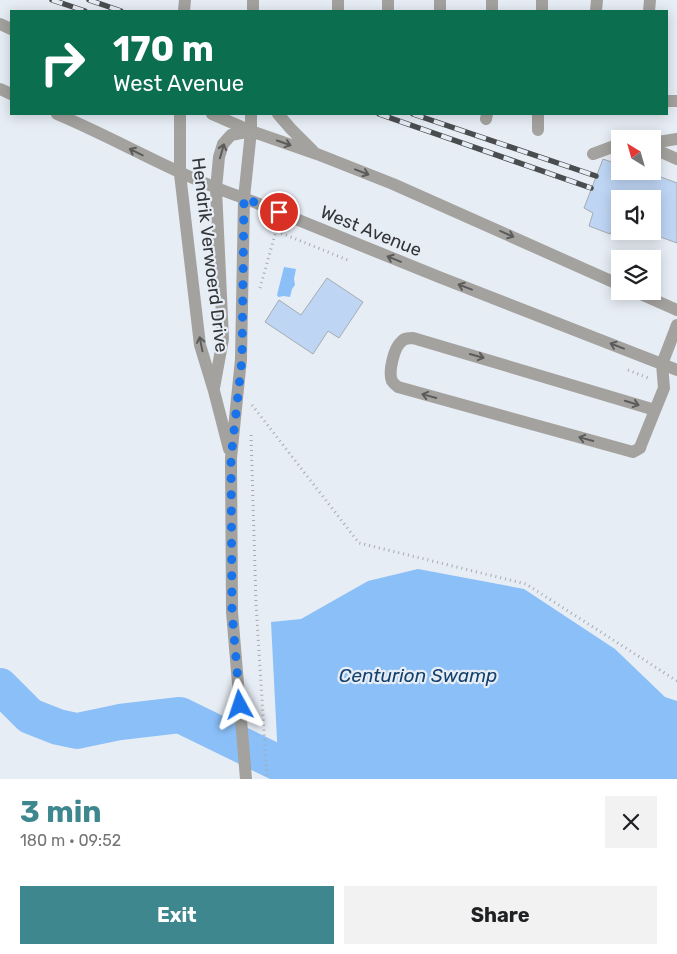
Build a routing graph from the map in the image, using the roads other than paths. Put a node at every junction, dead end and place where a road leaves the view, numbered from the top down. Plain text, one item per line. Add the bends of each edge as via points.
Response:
1 (59, 115) edge
2 (180, 115) edge
3 (214, 115) edge
4 (251, 115) edge
5 (279, 115) edge
6 (538, 115) edge
7 (538, 130) dead end
8 (251, 131) junction
9 (677, 139) edge
10 (661, 142) edge
11 (611, 147) edge
12 (661, 152) edge
13 (317, 154) junction
14 (593, 154) dead end
15 (677, 159) edge
16 (180, 174) junction
17 (216, 189) junction
18 (244, 198) junction
19 (611, 281) edge
20 (654, 300) edge
21 (677, 310) edge
22 (677, 325) edge
23 (662, 364) junction
24 (677, 370) edge
25 (677, 377) edge
26 (664, 388) junction
27 (214, 391) junction
28 (655, 410) junction
29 (231, 458) junction
30 (246, 779) edge

16 -> 1 street, West Avenue
2 - 16 street, Hendrik Verwoerd Drive
3 - 8 street
4 - 8 street, Hendrik Verwoerd Drive
5 - 13 street
6 - 7 street
8 -> 13 street
17 -> 8 street via 222,144 231,135
8 - 18 street, Hendrik Verwoerd Drive
9 - 10 street
11 - 14 street
12 - 15 street
13 -> 19 street via 394,184
16 - 17 street, West Avenue
27 -> 16 street, Hendrik Verwoerd Drive via 200,345
17 - 18 street, West Avenue
17 - 27 street via 223,339
23 -> 18 street, West Avenue
18 - 29 street, Hendrik Verwoerd Drive via 242,359
20 - 21 street
22 - 23 street
23 - 24 street, West Avenue
23 - 26 street
25 - 26 street
26 - 28 street
27 - 29 street, Hendrik Verwoerd Drive
28 -> 28 street via 640,448 633,452 398,387 392,381 390,371 396,348 402,341 413,338
29 - 30 street, Hendrik Verwoerd Drive via 232,612

